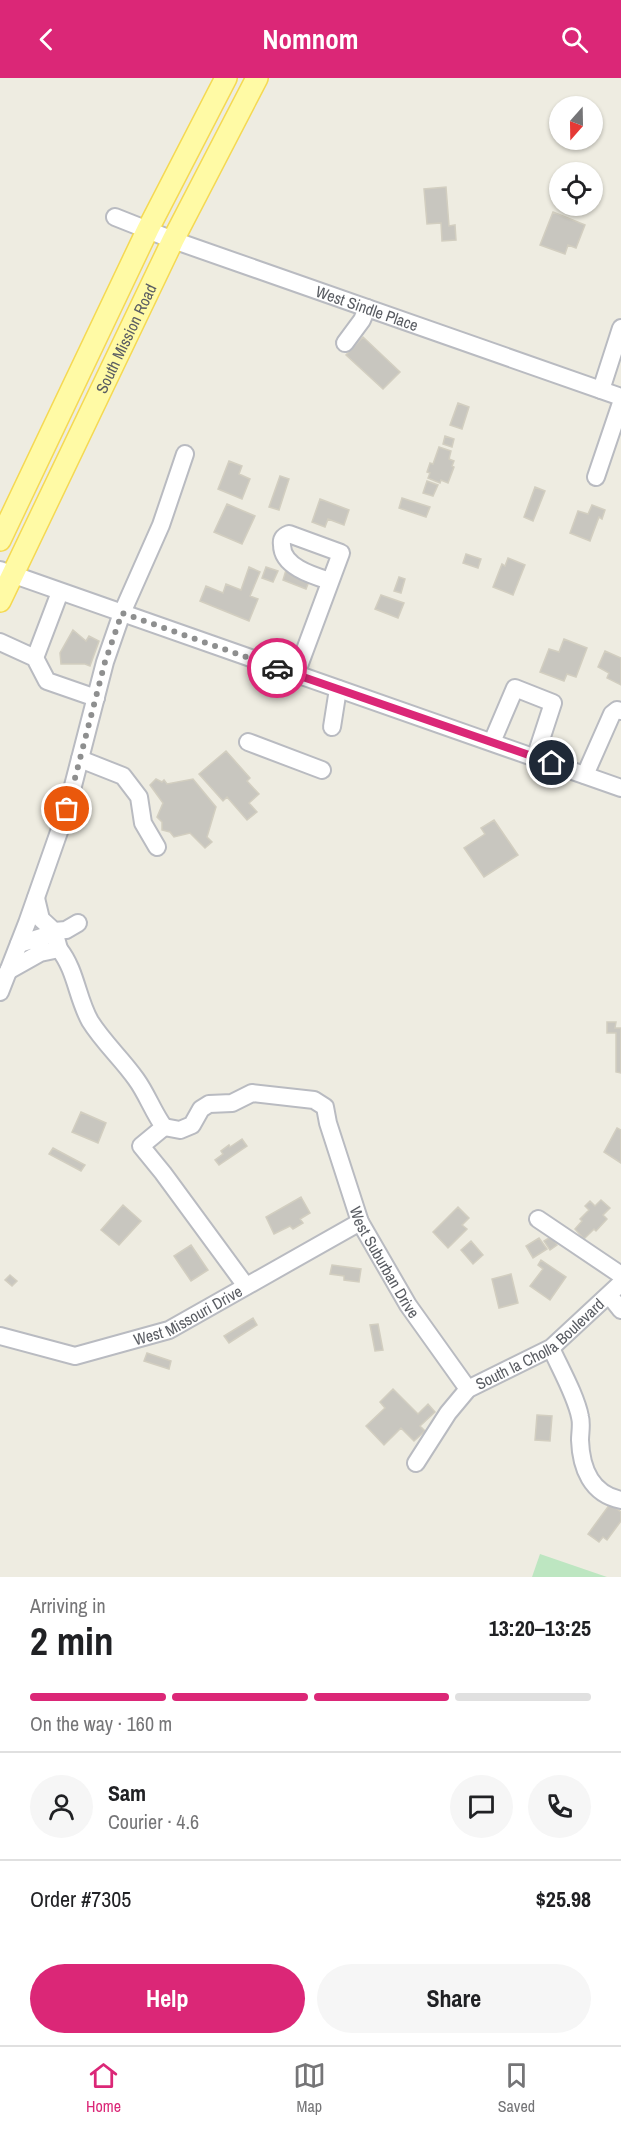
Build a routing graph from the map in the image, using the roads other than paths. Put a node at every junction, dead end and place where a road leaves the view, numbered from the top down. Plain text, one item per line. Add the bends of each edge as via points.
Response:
1 (226, 78) edge
2 (258, 78) edge
3 (115, 217) dead end
4 (148, 229) junction
5 (173, 240) junction
6 (367, 308) junction
7 (621, 328) edge
8 (345, 343) dead end
9 (601, 390) junction
10 (621, 398) edge
11 (621, 403) edge
12 (185, 454) dead end
13 (596, 477) dead end
14 (0, 540) edge
15 (6, 573) edge
16 (330, 581) dead end
17 (60, 592) junction
18 (0, 601) edge
19 (122, 613) junction
20 (0, 642) edge
21 (36, 658) junction
22 (296, 674) junction
23 (338, 689) junction
24 (96, 698) junction
25 (621, 711) edge
26 (332, 727) dead end
27 (248, 742) dead end
28 (492, 742) junction
29 (535, 758) junction
30 (80, 759) junction
31 (322, 770) dead end
32 (585, 775) junction
33 (621, 788) edge
34 (158, 847) dead end
35 (36, 898) junction
36 (78, 923) dead end
37 (54, 931) junction
38 (19, 944) junction
39 (59, 949) junction
40 (8, 970) junction
41 (0, 992) edge
42 (164, 1126) junction
43 (538, 1219) dead end
44 (360, 1222) junction
45 (621, 1275) edge
46 (246, 1286) junction
47 (615, 1289) edge
48 (621, 1310) edge
49 (0, 1336) edge
50 (551, 1348) junction
51 (468, 1389) junction
52 (416, 1463) dead end
53 (621, 1500) edge

1 - 4 main road, South Mission Road
2 - 5 main road, South Mission Road
3 - 4 street, West Sindle Place
4 - 5 street, West Sindle Place
4 - 14 main road, South Mission Road
5 - 6 street, West Sindle Place
5 - 15 main road, South Mission Road
6 - 8 street
6 - 9 street, West Sindle Place
7 - 9 street
9 - 10 street, West Sindle Place
11 - 13 street
12 - 19 street via 161,525
15 - 17 street
15 - 18 main road, South Mission Road
16 - 22 street
17 - 19 street
17 - 21 street
19 - 22 street
19 - 24 street
20 - 21 street
21 - 24 street via 47,681
22 - 23 street
23 - 26 street
23 - 28 street
24 - 30 street
25 - 32 street via 612,714
27 - 31 street
28 - 29 street
28 - 29 street via 515,688 553,703
29 - 32 street
30 - 34 street via 123,776 140,797 143,823
30 - 35 street
32 - 33 street
35 - 37 street via 41,919
35 - 38 street
36 - 37 street
37 - 38 street
37 - 39 street
38 - 40 street
39 - 40 street via 40,952
39 - 42 street via 68,960 91,1021 137,1080
40 - 41 street
42 - 44 street, West Suburban Drive via 180,1130 192,1125 201,1109 210,1104 232,1103 252,1093 320,1102 325,1107
42 - 46 street via 141,1146
43 - 45 street
44 - 46 street, West Missouri Drive
44 - 51 street, West Suburban Drive via 408,1305
46 - 49 street, West Missouri Drive via 169,1330 75,1356
47 - 48 street
47 - 50 street, South la Cholla Boulevard
50 - 51 street, South la Cholla Boulevard
50 - 53 street via 581,1418 580,1441 588,1476 605,1494
51 - 52 street, South la Cholla Boulevard

